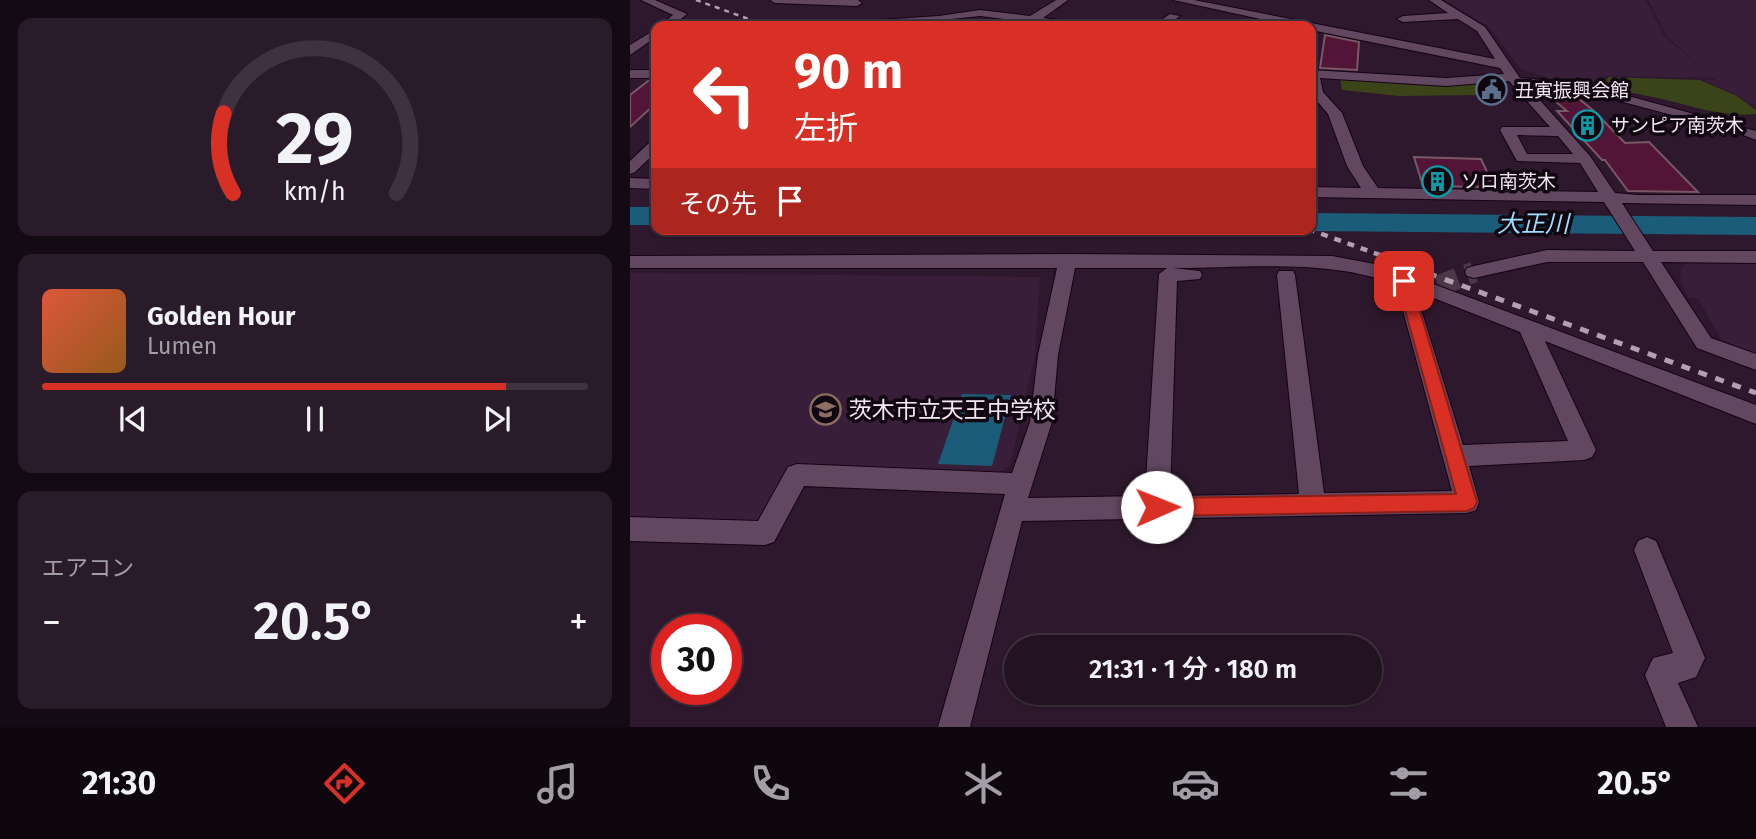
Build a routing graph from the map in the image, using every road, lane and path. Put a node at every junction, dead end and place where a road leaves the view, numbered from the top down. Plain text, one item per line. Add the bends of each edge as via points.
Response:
1 (646, 0) edge
2 (775, 0) edge
3 (1063, 0) edge
4 (1178, 0) edge
5 (1434, 0) edge
6 (858, 2) edge
7 (1174, 16) dead end
8 (1463, 16) junction
9 (1028, 19) junction
10 (1403, 19) dead end
11 (671, 21) edge
12 (851, 21) edge
13 (909, 21) edge
14 (1023, 21) edge
15 (1044, 21) edge
16 (1166, 21) edge
17 (1266, 21) edge
18 (1316, 32) edge
19 (651, 36) edge
20 (630, 51) edge
21 (651, 74) edge
22 (1316, 74) edge
23 (1511, 75) junction
24 (632, 76) edge
25 (1316, 90) edge
26 (1562, 132) junction
27 (1756, 136) edge
28 (651, 149) edge
29 (1585, 159) junction
30 (630, 169) edge
31 (630, 183) edge
32 (651, 184) edge
33 (1316, 192) edge
34 (1371, 192) junction
35 (1611, 197) junction
36 (1756, 200) edge
37 (1650, 256) junction
38 (1756, 257) edge
39 (1068, 260) junction
40 (630, 262) edge
41 (1380, 271) junction
42 (1474, 272) tunnel mouth
43 (1286, 275) junction
44 (1404, 281) junction
45 (1528, 327) junction
46 (1756, 362) edge
47 (1752, 418) edge
48 (1454, 456) junction
49 (1021, 484) junction
50 (1313, 504) junction
51 (1157, 507) junction
52 (1012, 510) junction
53 (630, 529) edge
54 (1647, 550) dead end
55 (954, 727) edge
56 (1682, 727) edge

1 - 11 street via 681,14
2 - 6 street
3 - 9 street
4 - 17 street
5 - 8 street
6 - 12 street
7 - 16 street
8 - 10 street
8 - 23 street via 1481,29
9 - 13 street via 980,13
9 - 14 street
9 - 15 street
18 - 23 street
19 - 20 street
21 - 24 street
22 - 23 street via 1446,82
23 - 26 street
23 - 27 street via 1581,87
25 - 34 street via 1335,113 1355,166
26 - 29 street
26 - 29 street via 1507,130 1522,158
28 - 30 street
29 - 35 street
31 - 32 street
33 - 34 street
34 - 35 street
35 - 36 street
35 - 37 street
37 - 38 street
37 - 42 street via 1547,256
37 - 46 street via 1704,343
39 - 40 street
39 - 41 street via 1332,262
39 - 49 street via 1048,355 1041,422
41 - 43 street
41 - 44 street
43 - 50 street
43 - 51 street via 1168,274
44 - 45 street via 1433,287
44 - 48 street
45 - 47 street
45 - 48 street via 1584,450
48 - 50 street via 1467,502
49 - 52 street
49 - 53 street via 797,475 765,533
50 - 51 street
51 - 52 street
52 - 55 street
54 - 56 street via 1690,659 1686,667 1664,669 1660,675

